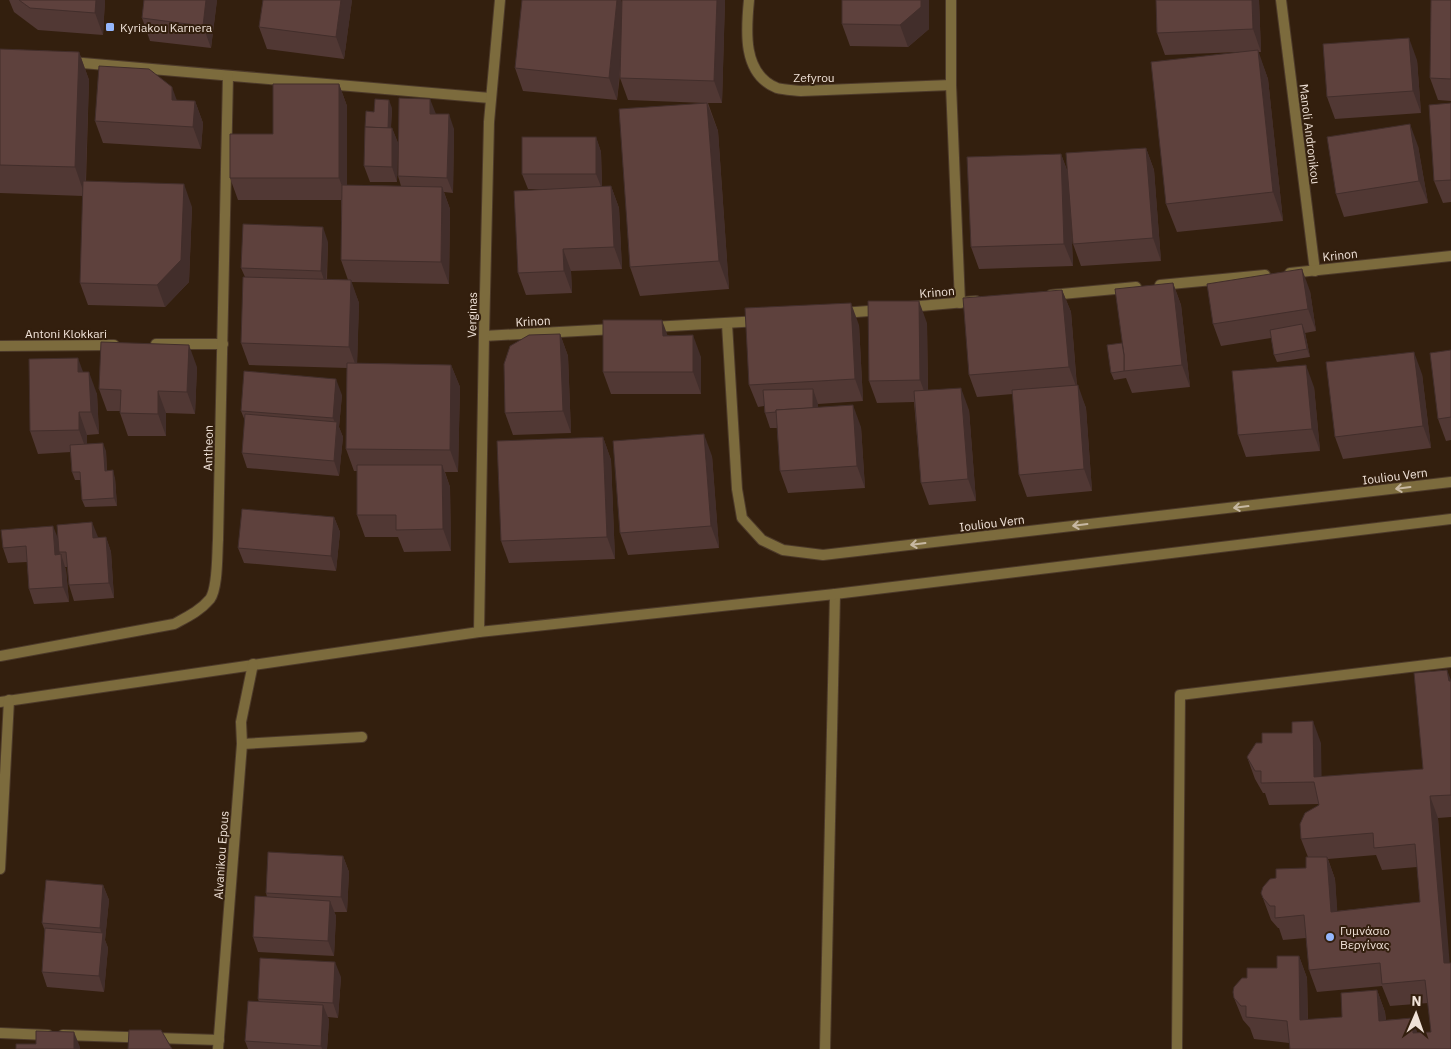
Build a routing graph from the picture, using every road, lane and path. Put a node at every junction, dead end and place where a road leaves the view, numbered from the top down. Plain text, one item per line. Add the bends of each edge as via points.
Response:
1 (500, 0) edge
2 (749, 0) edge
3 (951, 0) edge
4 (1281, 0) edge
5 (60, 61) edge
6 (228, 76) junction
7 (951, 85) junction
8 (490, 98) junction
9 (1451, 256) edge
10 (1315, 271) junction
11 (1038, 296) edge
12 (989, 300) edge
13 (960, 303) junction
14 (831, 314) edge
15 (773, 319) edge
16 (727, 324) junction
17 (484, 336) junction
18 (145, 344) edge
19 (223, 344) junction
20 (126, 345) edge
21 (0, 346) edge
22 (1451, 482) edge
23 (1451, 519) edge
24 (835, 594) junction
25 (479, 632) junction
26 (0, 656) edge
27 (1451, 662) edge
28 (253, 664) junction
29 (5, 701) edge
30 (362, 737) dead end
31 (242, 744) junction
32 (0, 869) edge
33 (0, 1033) edge
34 (219, 1044) edge
35 (825, 1049) edge
36 (1177, 1049) edge

1 - 8 street, Verginas
2 - 7 street, Zefyrou via 746,30 751,59 762,78 777,88 800,91
3 - 7 street
4 - 10 street, Manoli Andronikou
5 - 6 street
6 - 8 street
6 - 19 street, Antheon
7 - 13 street
8 - 17 street, Verginas
9 - 10 street, Krinon
10 - 11 street, Krinon
12 - 13 street, Krinon
13 - 14 street, Krinon
15 - 16 street, Krinon
16 - 17 street, Krinon
22 -> 16 street, Iouliou Vern via 823,555 783,550 762,540 742,518 737,489
17 - 25 street, Verginas
18 - 19 street
19 - 26 street, Antheon via 217,564 211,597 197,611 174,624
20 - 21 street, Antoni Klokkari
23 - 24 street
24 - 25 street
24 - 35 street
25 - 28 street
27 - 36 street via 1180,695
28 - 29 street
28 - 31 street, Alvanikou Epous via 241,722
29 - 32 street
30 - 31 street
31 - 34 street, Alvanikou Epous
33 - 34 street

